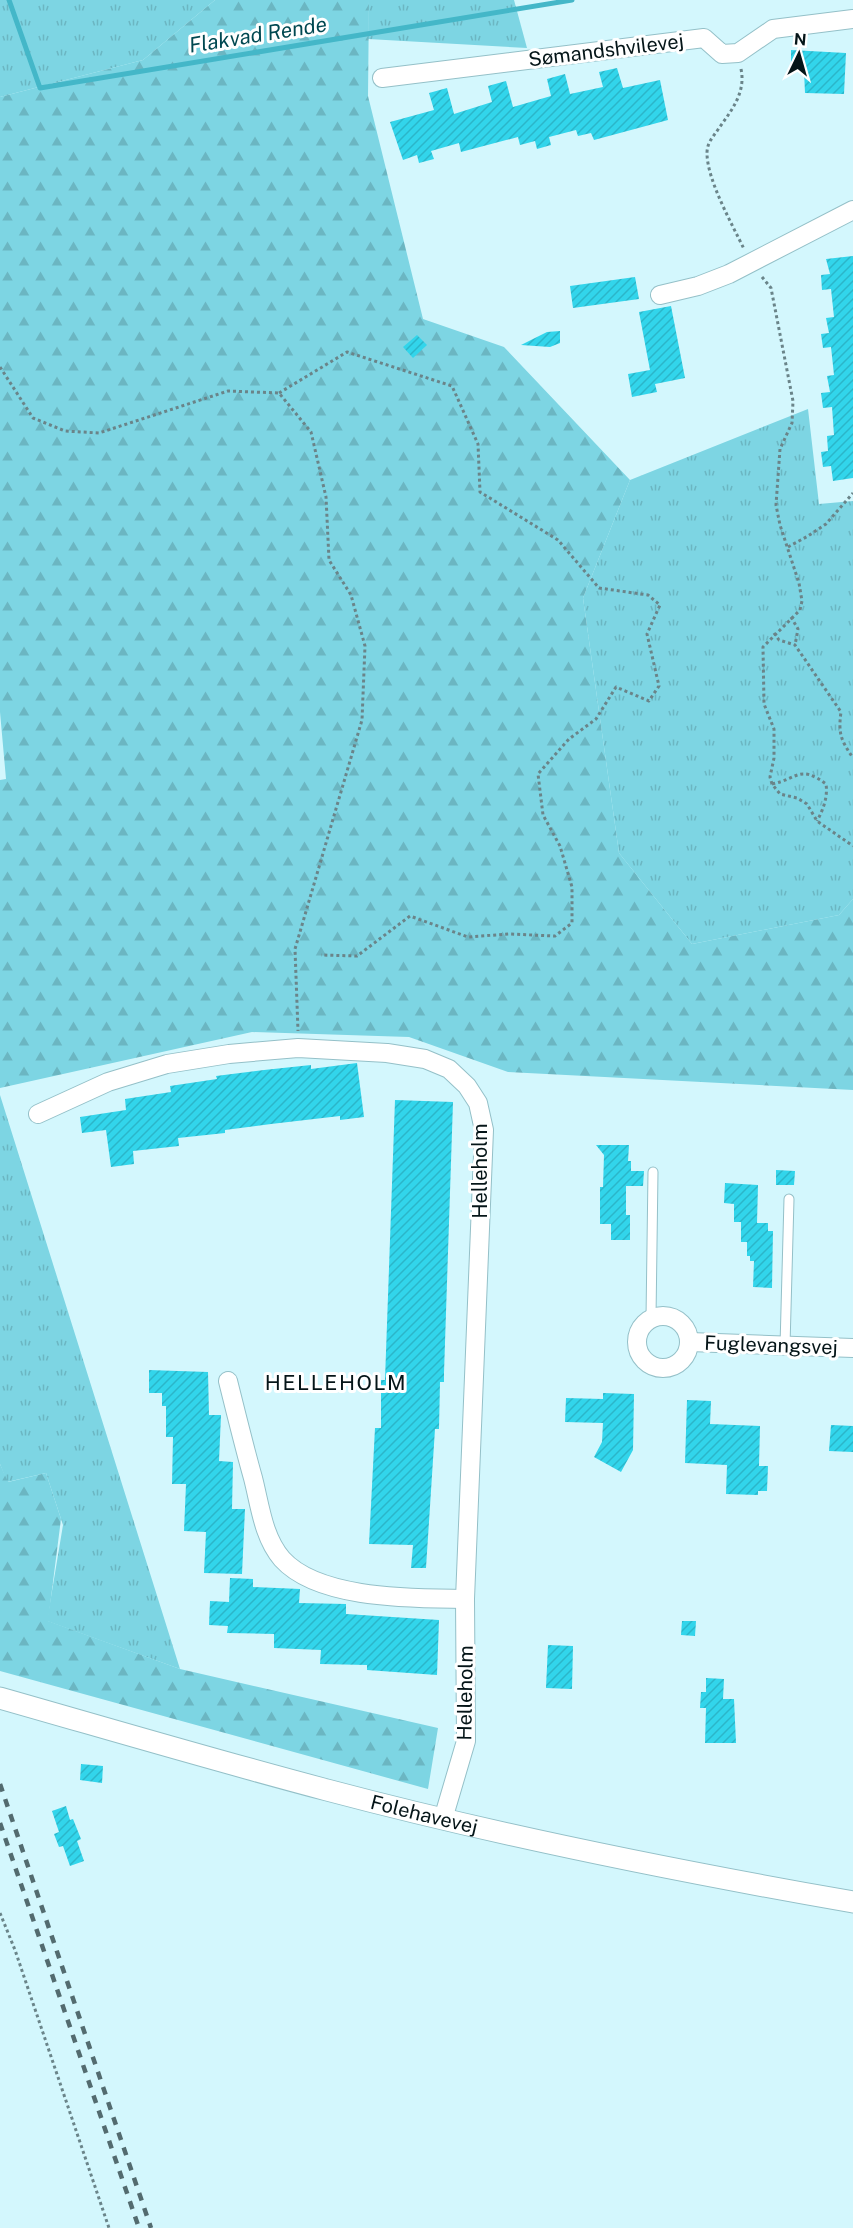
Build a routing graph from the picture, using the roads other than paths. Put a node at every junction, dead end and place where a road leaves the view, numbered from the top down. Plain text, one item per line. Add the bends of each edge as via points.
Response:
1 (853, 19) edge
2 (382, 78) dead end
3 (853, 210) edge
4 (660, 295) dead end
5 (38, 1114) dead end
6 (652, 1172) dead end
7 (789, 1199) dead end
8 (651, 1318) junction
9 (690, 1342) junction
10 (785, 1346) junction
11 (853, 1348) edge
12 (228, 1381) dead end
13 (465, 1599) junction
14 (0, 1698) edge
15 (443, 1819) junction
16 (853, 1902) edge

1 - 2 street, Sømandshvilevej via 772,29 738,53 722,54 704,38
3 - 4 street via 751,263 698,286
5 - 13 street, Helleholm via 108,1082 167,1064 298,1048 425,1059 449,1070 467,1086 478,1103 484,1130
6 - 8 lane
7 - 10 lane
8 - 9 street, Fuglevangsvej via 666,1315 677,1319 686,1328
8 - 9 street, Fuglevangsvej via 636,1335 640,1357 649,1365 671,1368 687,1353
9 - 10 street, Fuglevangsvej
10 - 11 street, Fuglevangsvej
12 - 13 street via 268,1535 283,1559 306,1577 337,1588 388,1597
13 - 15 street, Helleholm via 466,1741
14 - 15 street, Folehavevej
15 - 16 street, Folehavevej via 687,1872

